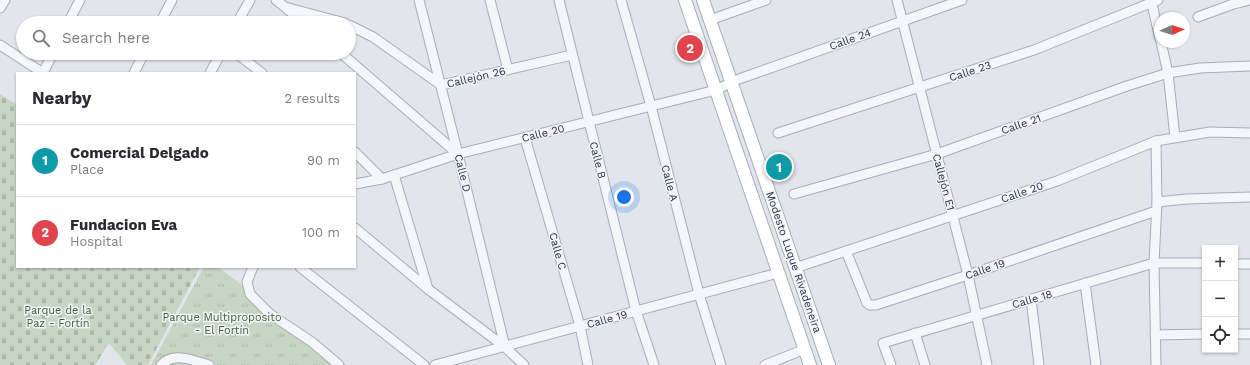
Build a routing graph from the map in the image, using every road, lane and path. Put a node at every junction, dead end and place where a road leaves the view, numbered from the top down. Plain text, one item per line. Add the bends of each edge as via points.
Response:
1 (5, 0) edge
2 (80, 0) edge
3 (172, 0) edge
4 (250, 0) edge
5 (276, 0) edge
6 (419, 0) edge
7 (490, 0) edge
8 (559, 0) edge
9 (621, 0) edge
10 (685, 0) edge
11 (703, 0) edge
12 (766, 0) edge
13 (897, 0) edge
14 (962, 0) edge
15 (1250, 0) edge
16 (1154, 1) edge
17 (285, 7) junction
18 (0, 8) edge
19 (1156, 12) edge
20 (72, 16) edge
21 (164, 16) edge
22 (241, 16) edge
23 (296, 16) edge
24 (318, 16) edge
25 (1198, 17) dead end
26 (710, 20) junction
27 (902, 21) junction
28 (356, 28) edge
29 (697, 34) junction
30 (0, 46) edge
31 (1162, 48) edge
32 (722, 53) junction
33 (572, 55) junction
34 (16, 56) edge
35 (22, 60) edge
36 (50, 60) edge
37 (140, 60) edge
38 (217, 60) edge
39 (245, 60) edge
40 (349, 60) edge
41 (1250, 66) edge
42 (508, 70) junction
43 (41, 72) edge
44 (44, 72) edge
45 (134, 72) edge
46 (211, 72) edge
47 (261, 72) edge
48 (1168, 73) junction
49 (735, 81) junction
50 (440, 85) junction
51 (920, 88) junction
52 (716, 90) junction
53 (651, 106) junction
54 (588, 122) junction
55 (778, 133) dead end
56 (1250, 133) edge
57 (1175, 137) junction
58 (525, 138) junction
59 (1156, 141) junction
60 (356, 153) edge
61 (458, 154) junction
62 (937, 154) junction
63 (740, 162) junction
64 (762, 171) junction
65 (394, 175) junction
66 (382, 179) junction
67 (356, 184) edge
68 (794, 194) dead end
69 (1250, 197) edge
70 (1156, 206) junction
71 (953, 215) junction
72 (356, 229) edge
73 (846, 251) junction
74 (1154, 263) junction
75 (1202, 263) edge
76 (1238, 264) edge
77 (1250, 264) edge
78 (253, 268) edge
79 (301, 268) edge
80 (795, 268) junction
81 (778, 273) junction
82 (968, 275) junction
83 (1086, 283) junction
84 (428, 289) junction
85 (699, 294) junction
86 (1031, 299) junction
87 (636, 311) junction
88 (976, 315) junction
89 (580, 326) junction
90 (915, 333) junction
91 (1202, 334) edge
92 (1238, 334) edge
93 (1250, 334) edge
94 (1154, 335) junction
95 (505, 347) junction
96 (805, 349) junction
97 (161, 365) edge
98 (209, 365) edge
99 (339, 365) edge
100 (424, 365) edge
101 (435, 365) edge
102 (524, 365) edge
103 (588, 365) edge
104 (654, 365) edge
105 (721, 365) edge
106 (765, 365) edge
107 (810, 365) edge
108 (829, 365) edge
109 (891, 365) edge
110 (925, 365) edge
111 (987, 365) edge
112 (1039, 365) edge
113 (1096, 365) edge
114 (1156, 365) edge

1 - 18 street
2 - 20 street
3 - 21 street
4 - 22 street
5 - 17 street
6 - 50 street, Calle D
7 - 42 street
8 - 33 street, Calle B
9 - 53 street, Calle A
10 - 29 street, Modesto Luque Rivadeneira
11 - 26 street, Modesto Luque Rivadeneira
12 - 26 street
13 - 27 street, Callejón E1
14 - 27 street, Calle 24
15 - 25 street
16 - 19 street
16 - 51 street, Calle 23 via 1034,50
17 - 23 street
17 - 24 street
26 - 32 street, Modesto Luque Rivadeneira
27 - 49 street, Calle 24
27 - 51 street, Callejón E1
28 - 50 street, Callejón 26 via 373,37
29 - 32 street via 706,44 711,56
29 - 52 street, Modesto Luque Rivadeneira
30 - 34 street
31 - 48 street
32 - 49 street, Modesto Luque Rivadeneira
33 - 42 street, Callejón 26
33 - 54 street, Calle B
35 - 43 street
36 - 44 street
37 - 45 street
38 - 46 street
39 - 47 street
40 - 61 street
41 - 48 street, Calle 21 via 1200,68
42 - 50 street, Callejón 26
48 - 57 street
48 - 62 street, Calle 21
49 - 52 street, Calle 20
49 - 64 street, Modesto Luque Rivadeneira
50 - 61 street, Calle D
51 - 55 street, Calle 23
51 - 62 street, Callejón E1
52 - 53 street, Calle 20
52 - 63 street, Modesto Luque Rivadeneira
53 - 54 street, Calle 20
53 - 85 street, Calle A
54 - 58 street, Calle 20
54 - 87 street, Calle B
56 - 57 street, Calle 20 via 1210,132
57 - 59 street, Calle 20
58 - 61 street, Calle 20
58 - 89 street, Calle C
59 - 70 street
59 - 71 street, Calle 20 via 1057,181
60 - 66 street
61 - 65 street, Calle 20
61 - 95 street, Calle D
62 - 68 street, Calle 21
62 - 71 street, Callejón E1
63 - 64 street via 750,159 757,169
63 - 81 street, Modesto Luque Rivadeneira
64 - 80 street, Modesto Luque Rivadeneira
65 - 66 street, Calle 20
65 - 84 street
66 - 67 street, Calle 20
69 - 70 street, Calle 19 via 1187,199
70 - 74 street
70 - 82 street, Calle 19
71 - 73 street, Calle 20
71 - 82 street, Callejón E1
72 - 84 street
73 - 80 street, Calle 20
73 - 82 street, Calle 19 via 864,298 870,305
74 - 75 street, Calle 18
74 - 83 street, Calle 18
74 - 94 street
76 - 77 street
78 - 99 street via 247,282 250,294 270,314 312,342
79 - 100 street
80 - 108 street, Modesto Luque Rivadeneira
81 - 85 street, Calle 19
81 - 96 street, Modesto Luque Rivadeneira
82 - 88 street, Callejón E1
83 - 86 street, Calle 18
83 - 113 street
84 - 95 street
85 - 87 street, Calle 19
85 - 105 street, Calle A
86 - 88 street, Calle 18
86 - 112 street
87 - 89 street, Calle 19
87 - 104 street, Calle B
88 - 90 street, Calle 18
88 - 111 street, Callejón E1
89 - 95 street, Calle 19
89 - 103 street, Calle C
90 - 109 street, Calle 18 via 884,343
90 - 110 street
91 - 94 street
92 - 93 street
94 - 114 street
95 - 101 street, Calle 19
95 - 102 street
96 - 106 street
96 - 107 street, Modesto Luque Rivadeneira
97 - 98 street via 166,359 179,357

